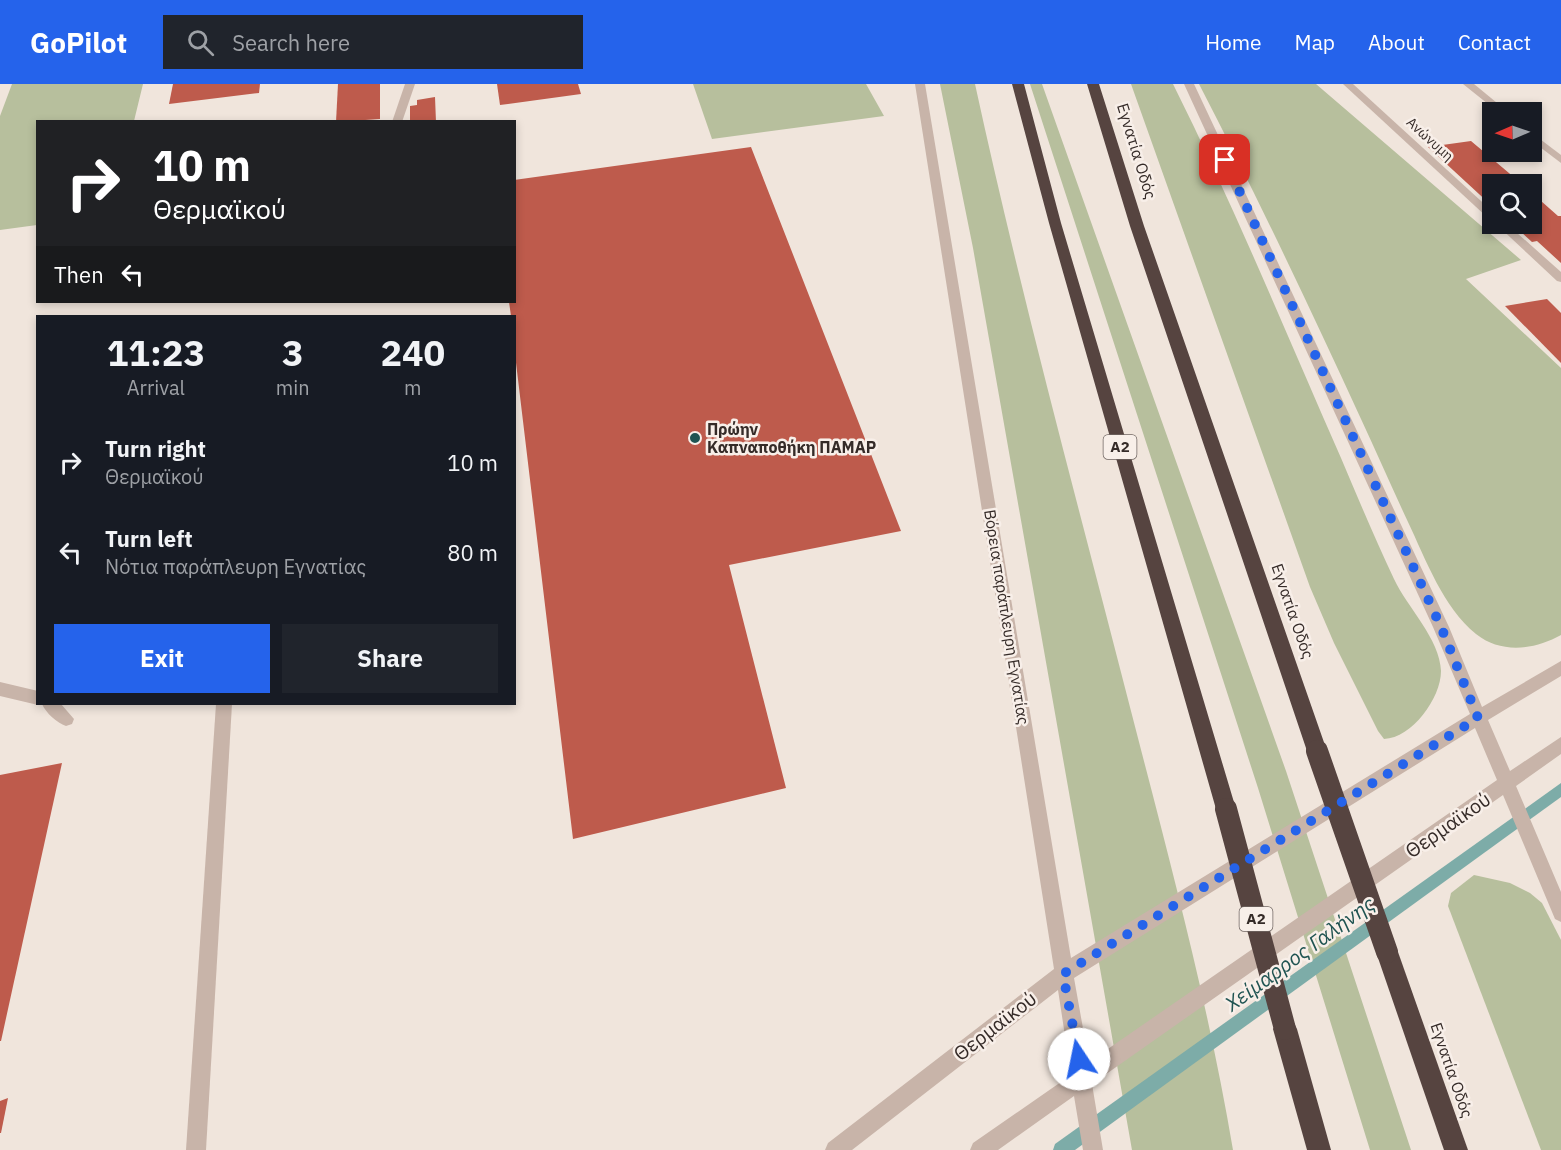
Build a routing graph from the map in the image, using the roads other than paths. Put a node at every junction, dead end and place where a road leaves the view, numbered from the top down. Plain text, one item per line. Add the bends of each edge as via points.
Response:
1 (410, 84) edge
2 (920, 84) edge
3 (1018, 84) edge
4 (1093, 84) edge
5 (1189, 84) edge
6 (1348, 84) edge
7 (1468, 84) edge
8 (1490, 102) edge
9 (399, 120) edge
10 (1542, 144) edge
11 (1561, 160) edge
12 (1482, 207) edge
13 (1512, 234) edge
14 (1561, 278) edge
15 (1561, 668) edge
16 (0, 689) edge
17 (36, 698) edge
18 (51, 705) edge
19 (224, 705) edge
20 (1478, 718) junction
21 (66, 719) dead end
22 (1561, 745) edge
23 (1506, 784) junction
24 (1561, 914) edge
25 (1063, 974) junction
26 (1083, 1080) junction
27 (196, 1150) edge
28 (835, 1150) edge
29 (980, 1150) edge
30 (1093, 1150) edge
31 (1318, 1150) edge
32 (1456, 1150) edge

1 - 9 street
2 - 25 street, Βόρεια παράπλευρη Εγνατίας
3 - 31 highway, Α2, bridge via 1058,235 1226,809
4 - 32 highway, Εγνατία Οδός, bridge via 1137,226
5 - 20 street via 1441,627
6 - 12 street, Ανώνυμη
7 - 8 street
10 - 11 street
13 - 14 street
15 - 20 street, Θερμαϊκού
16 - 17 street
18 - 21 street
19 - 27 street
20 - 23 street
20 - 25 street, Θερμαϊκού
22 - 23 street, Θερμαϊκού
23 - 24 street
23 - 26 street, Θερμαϊκού
25 - 26 street, Βόρεια παράπλευρη Εγνατίας
25 - 28 street, Θερμαϊκού
26 - 29 street, Θερμαϊκού
26 - 30 street, Βόρεια παράπλευρη Εγνατίας

